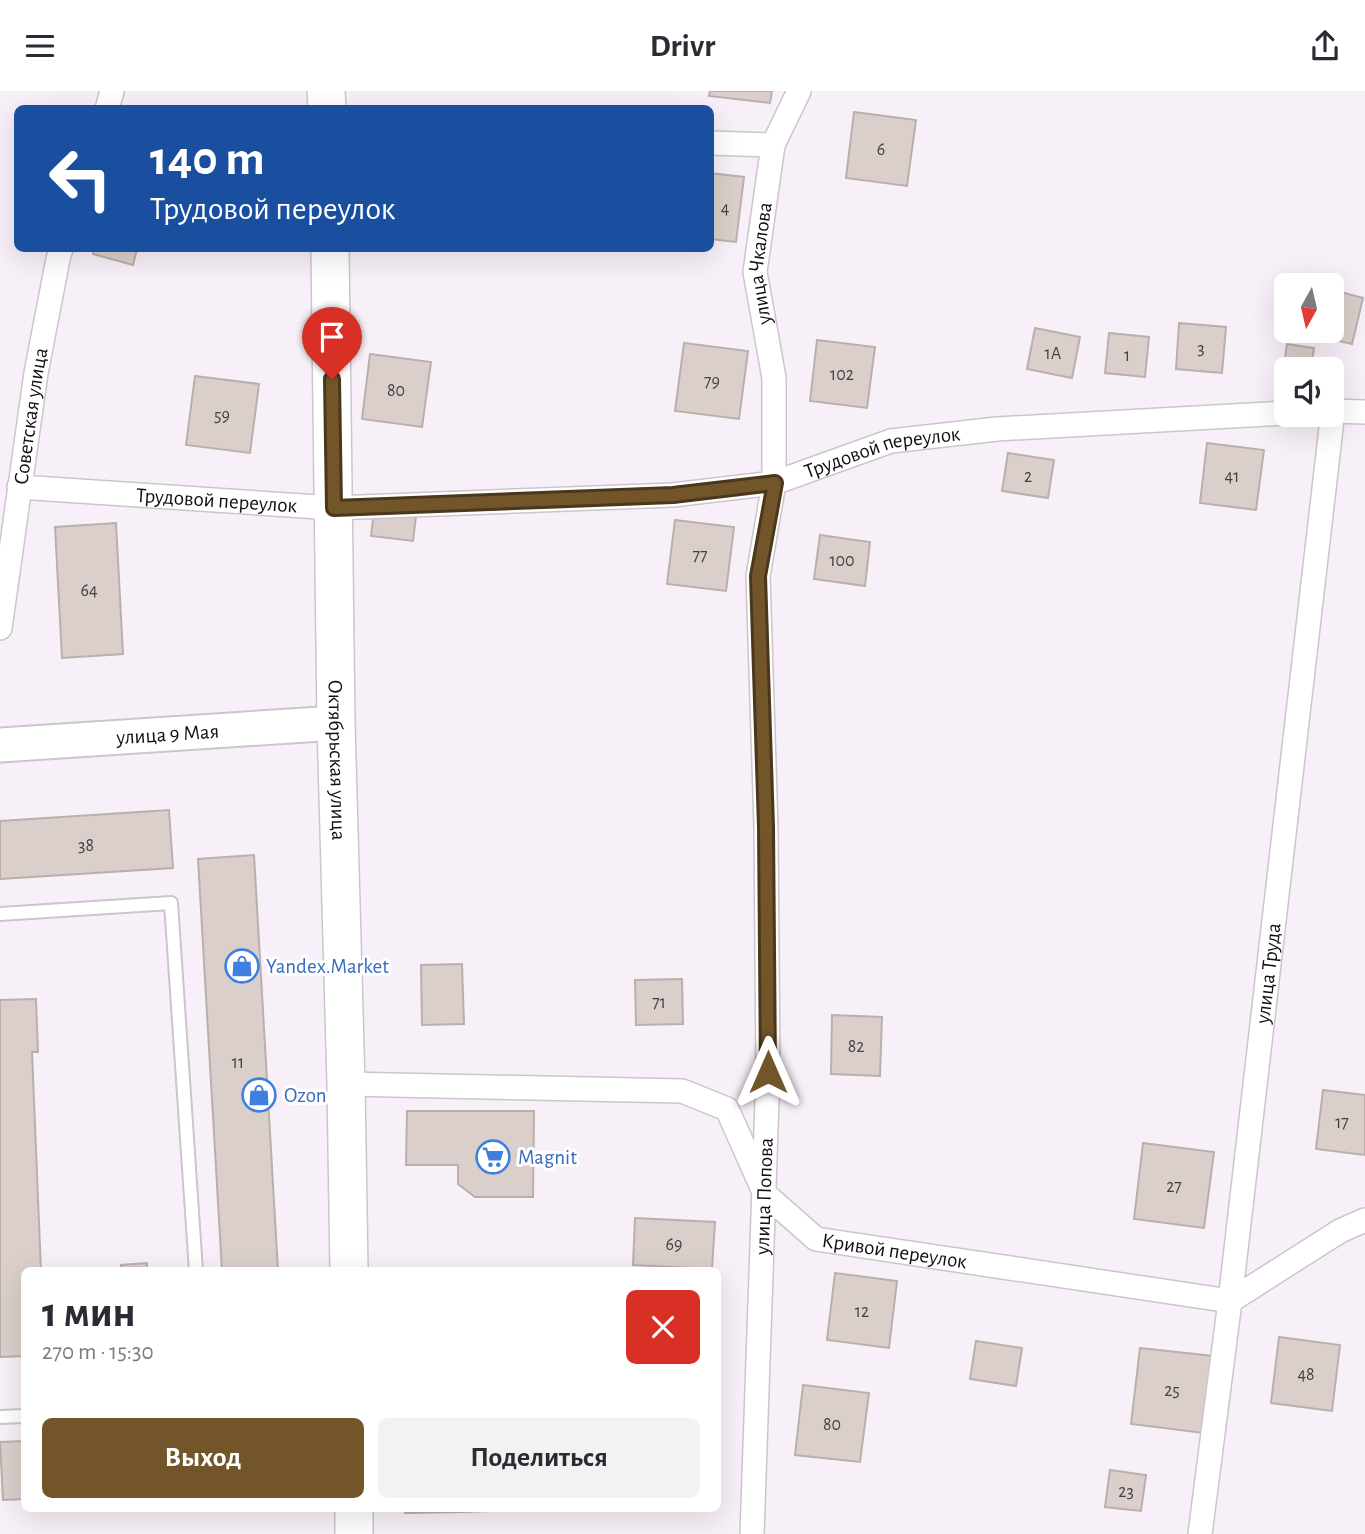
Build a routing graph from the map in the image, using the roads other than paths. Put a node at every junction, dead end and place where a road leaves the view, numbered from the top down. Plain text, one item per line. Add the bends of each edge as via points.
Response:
1 (799, 91) edge
2 (714, 143) edge
3 (773, 145) junction
4 (60, 252) edge
5 (330, 252) edge
6 (1344, 411) edge
7 (1365, 412) edge
8 (1274, 414) edge
9 (1330, 427) edge
10 (775, 483) junction
11 (19, 487) junction
12 (334, 508) junction
13 (0, 628) edge
14 (336, 723) junction
15 (0, 745) edge
16 (0, 914) edge
17 (346, 1084) junction
18 (765, 1194) junction
19 (1365, 1220) edge
20 (195, 1267) edge
21 (349, 1267) edge
22 (1230, 1301) junction
23 (21, 1416) edge
24 (0, 1417) edge
25 (354, 1512) edge
26 (354, 1534) edge
27 (752, 1534) edge
28 (1200, 1534) edge

1 - 3 street, улица Чкалова
2 - 3 street
3 - 10 street, улица Чкалова via 755,272 775,378
4 - 11 street, Советская улица
5 - 12 main road, Октябрьская улица
6 - 7 street
8 - 10 street, Трудовой переулок via 997,429 891,441
9 - 22 street, улица Труда
10 - 12 street, Трудовой переулок via 673,495
10 - 18 street, улица Попова via 758,576 766,827
11 - 12 street, Трудовой переулок
11 - 13 street, Советская улица
12 - 14 main road, Октябрьская улица
14 - 15 main road, улица 9 Мая
14 - 17 main road, Октябрьская улица
16 - 20 lane via 171,903
17 - 18 street, Кривой переулок via 682,1091 727,1109
17 - 21 main road, Октябрьская улица
18 - 22 street, Кривой переулок via 816,1239
18 - 27 street, улица Попова
19 - 22 street
22 - 28 street, улица Труда
23 - 24 lane
25 - 26 main road

